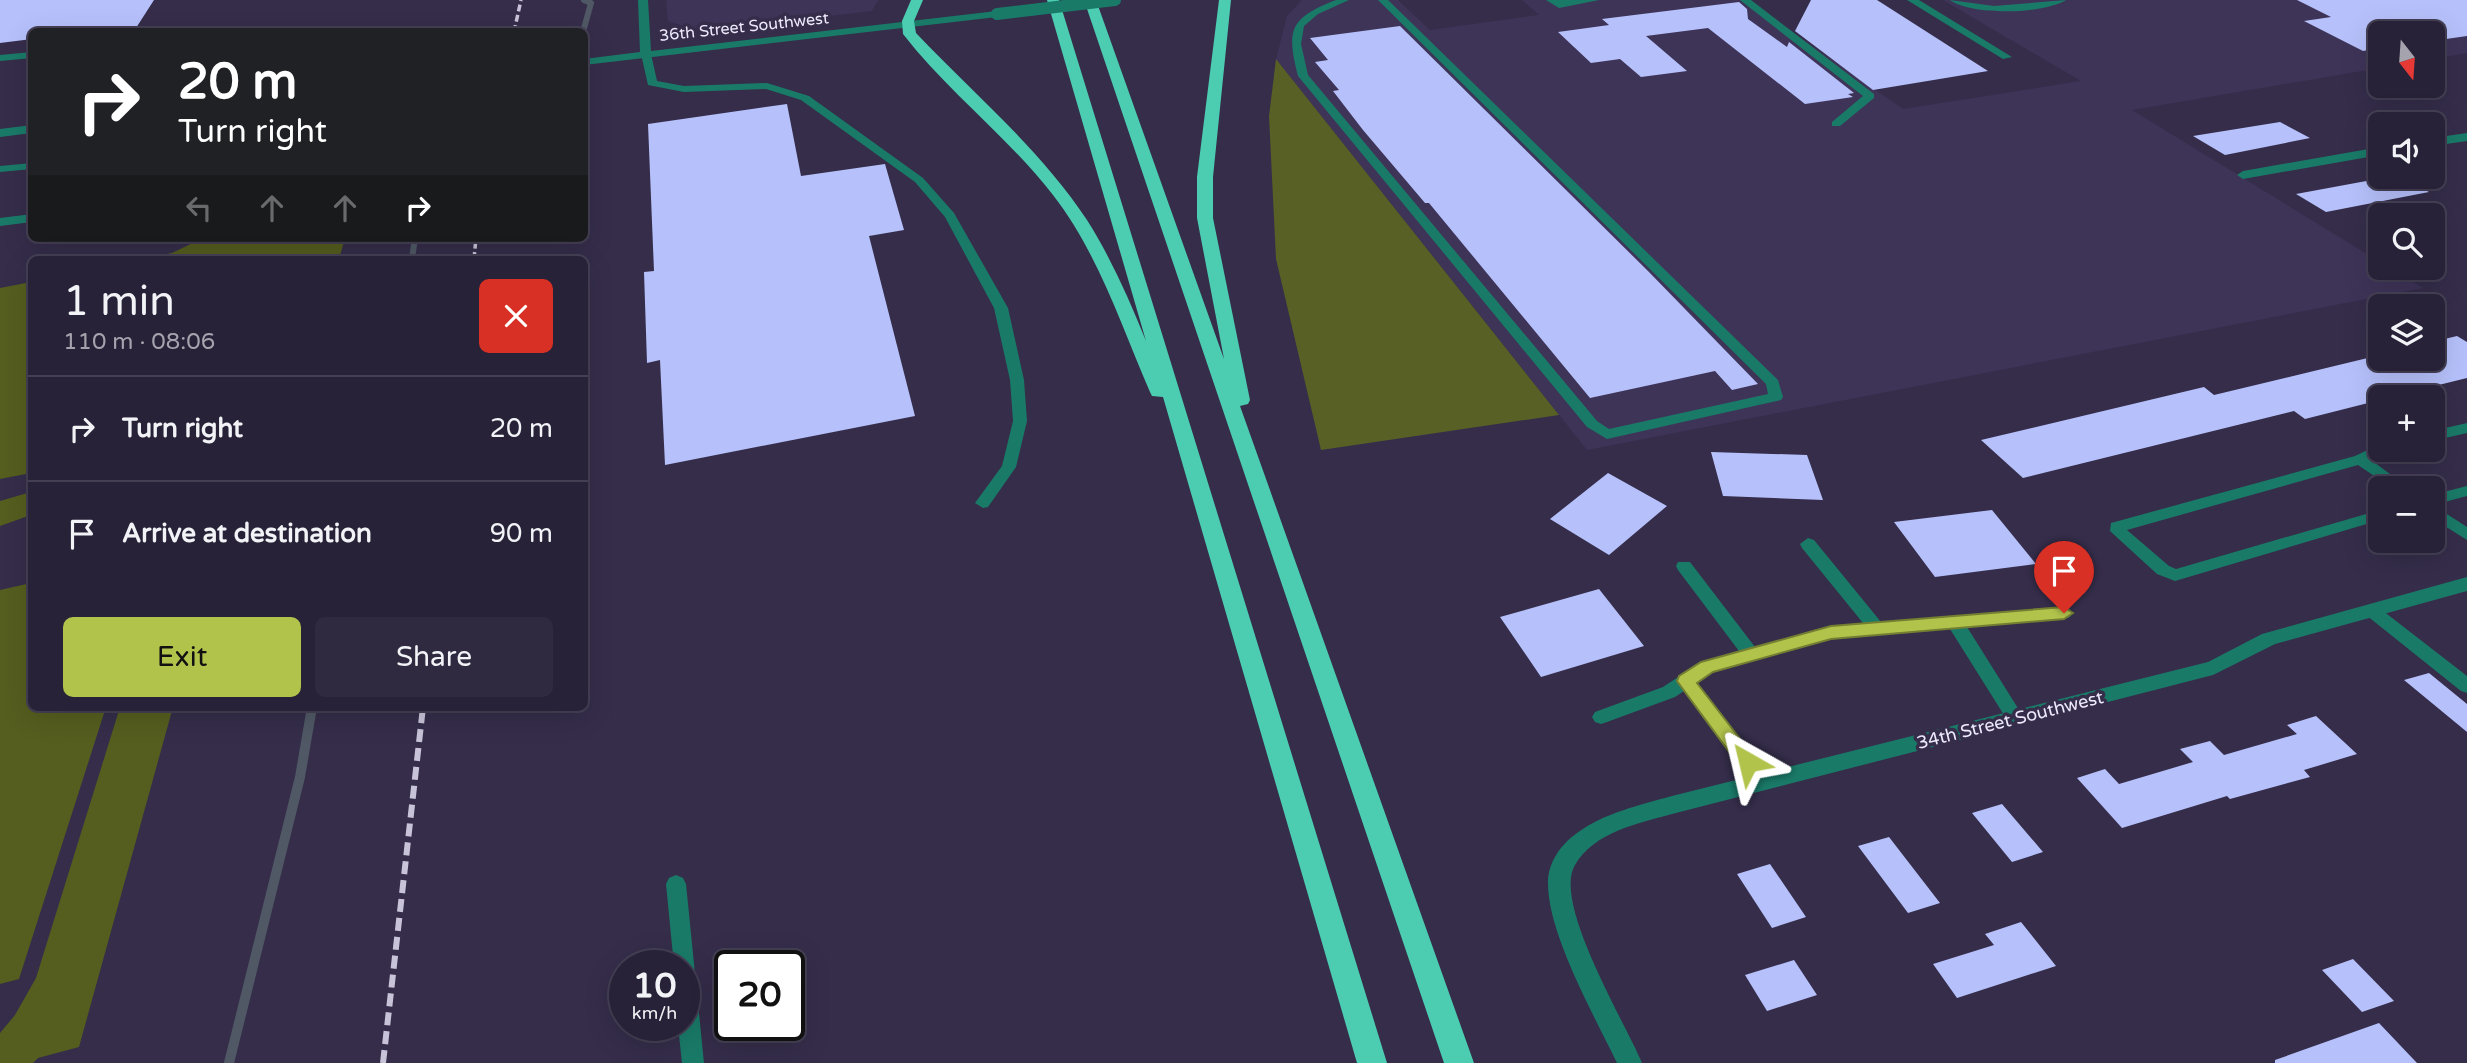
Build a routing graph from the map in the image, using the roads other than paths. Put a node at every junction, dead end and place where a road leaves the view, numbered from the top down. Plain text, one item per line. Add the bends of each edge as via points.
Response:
1 (643, 0) edge
2 (917, 0) edge
3 (1053, 0) edge
4 (1090, 0) edge
5 (1115, 0) edge
6 (1225, 0) edge
7 (1344, 0) edge
8 (1383, 0) edge
9 (1551, 0) edge
10 (1594, 0) edge
11 (1745, 0) edge
12 (1912, 0) edge
13 (1955, 0) edge
14 (2061, 0) edge
15 (907, 25) junction
16 (646, 54) junction
17 (28, 55) edge
18 (2007, 57) dead end
19 (0, 58) edge
20 (588, 61) edge
21 (1836, 124) dead end
22 (28, 130) edge
23 (0, 133) edge
24 (2467, 136) edge
25 (2445, 140) edge
26 (2368, 154) edge
27 (28, 166) edge
28 (0, 169) edge
29 (2243, 175) dead end
30 (28, 218) edge
31 (0, 222) edge
32 (2467, 428) edge
33 (2445, 433) edge
34 (2368, 455) edge
35 (2360, 459) junction
36 (1194, 471) junction
37 (1255, 471) junction
38 (2385, 476) edge
39 (2467, 491) edge
40 (2445, 497) edge
41 (983, 503) dead end
42 (2368, 519) edge
43 (2445, 519) edge
44 (2467, 535) edge
45 (1808, 544) dead end
46 (1684, 566) dead end
47 (2467, 584) edge
48 (2372, 611) junction
49 (2064, 613) dead end
50 (1954, 621) junction
51 (1876, 627) junction
52 (1751, 655) junction
53 (1685, 681) junction
54 (2467, 686) edge
55 (1601, 717) dead end
56 (2015, 718) junction
57 (1763, 782) junction
58 (676, 884) dead end
59 (682, 950) edge
60 (691, 1041) edge
61 (693, 1063) edge
62 (1372, 1063) edge
63 (1459, 1063) edge
64 (1629, 1063) edge

1 - 16 street
2 - 15 highway
3 - 36 highway
4 - 37 highway
5 - 15 street, 36th Street Southwest, bridge
6 - 37 highway via 1205,177 1205,218
7 - 8 lane via 1299,23 1295,48 1303,76 1592,424 1607,434 1776,397 1773,383
9 - 10 lane via 1559,5
11 - 21 lane via 1870,96
12 - 18 lane
13 - 14 lane via 2001,9
15 - 16 street, 36th Street Southwest
15 - 36 highway via 915,39 1027,154 1079,220
16 - 20 street, 36th Street Southwest
16 - 41 lane via 652,83 684,89 767,86 805,98 919,180 950,216 1001,308 1017,380 1020,421 1009,467
17 - 19 lane
22 - 23 street
24 - 25 street
26 - 29 street
27 - 28 lane
30 - 31 lane
32 - 33 lane
34 - 35 lane
35 - 38 lane
35 - 42 lane via 2117,527 2163,570 2175,575
36 - 62 highway
37 - 63 highway
39 - 40 lane
43 - 44 lane
45 - 51 lane
46 - 52 lane
47 - 48 street, 34th Street Southwest
48 - 54 lane
48 - 56 street, 34th Street Southwest via 2269,639 2213,668
49 - 50 lane
50 - 51 lane
50 - 56 lane
51 - 52 lane via 1831,632
52 - 53 lane via 1707,667
53 - 55 lane via 1669,692
53 - 57 lane
56 - 57 street, 34th Street Southwest
57 - 64 street, 34th Street Southwest via 1618,821 1584,842 1561,866 1559,897 1569,934
58 - 59 lane
60 - 61 lane

